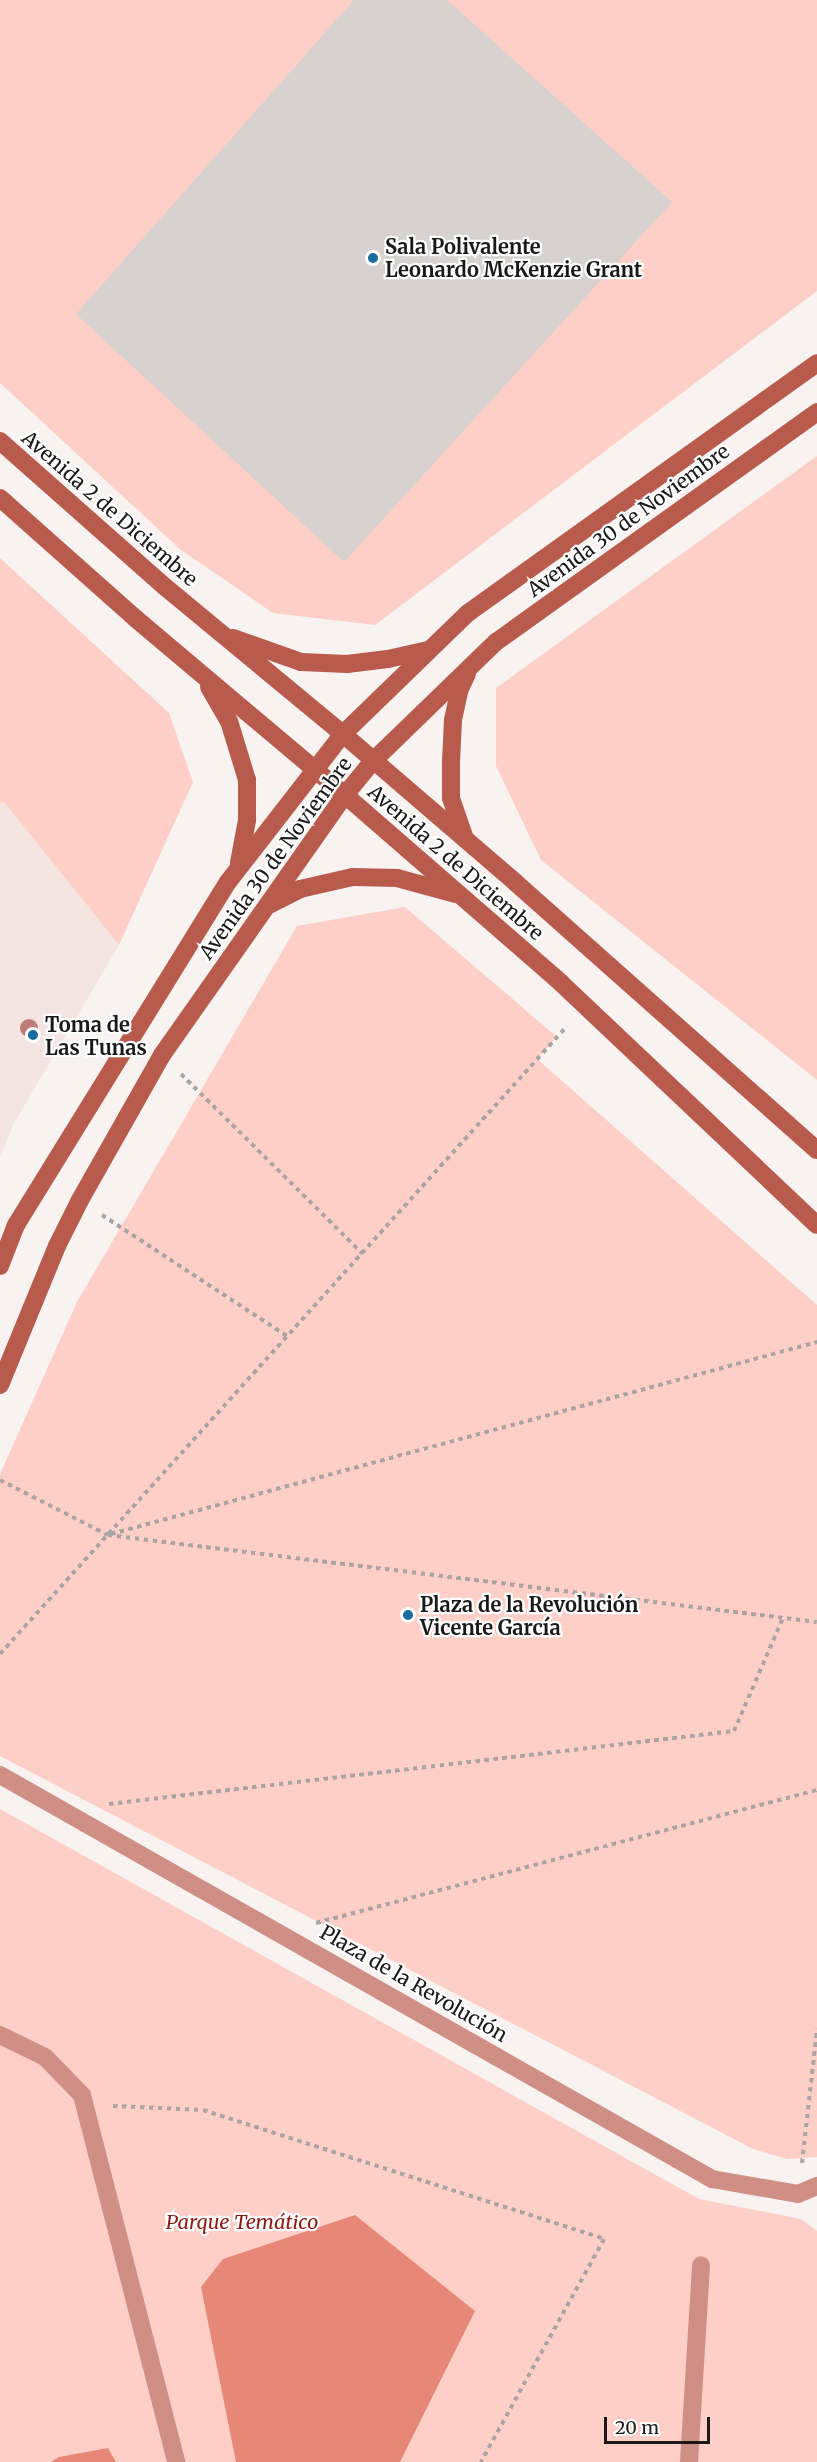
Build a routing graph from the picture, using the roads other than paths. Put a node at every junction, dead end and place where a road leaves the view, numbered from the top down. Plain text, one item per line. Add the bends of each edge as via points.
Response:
1 (817, 363) edge
2 (817, 412) edge
3 (0, 441) edge
4 (0, 498) edge
5 (220, 634) junction
6 (428, 650) junction
7 (473, 662) junction
8 (202, 675) junction
9 (343, 734) junction
10 (372, 762) junction
11 (314, 768) junction
12 (345, 795) junction
13 (466, 841) junction
14 (238, 869) junction
15 (462, 895) junction
16 (267, 906) junction
17 (817, 1150) edge
18 (817, 1226) edge
19 (0, 1266) edge
20 (0, 1385) edge
21 (0, 1775) edge
22 (0, 2036) edge
23 (817, 2186) edge
24 (701, 2265) dead end
25 (176, 2462) edge
26 (689, 2462) edge

1 - 6 main road, Avenida 30 de Noviembre via 468,613
2 - 7 main road, Avenida 30 de Noviembre
3 - 5 main road, Avenida 2 de Diciembre
4 - 8 main road, Avenida 2 de Diciembre
5 - 6 main road via 301,662 347,664 388,660
5 - 9 main road, Avenida 2 de Diciembre
6 - 9 main road, Avenida 30 de Noviembre
7 - 10 main road, Avenida 30 de Noviembre
7 - 13 main road via 459,691 451,762 451,798
8 - 11 main road, Avenida 2 de Diciembre
8 - 14 main road via 229,721 247,780 247,819
9 - 10 main road, Avenida 2 de Diciembre
9 - 11 main road, Avenida 30 de Noviembre
10 - 12 main road, Avenida 30 de Noviembre
10 - 13 main road, Avenida 2 de Diciembre
11 - 12 main road, Avenida 2 de Diciembre
11 - 14 main road, Avenida 30 de Noviembre
12 - 15 main road, Avenida 2 de Diciembre
12 - 16 main road, Avenida 30 de Noviembre
13 - 17 main road, Avenida 2 de Diciembre
14 - 19 main road, Avenida 30 de Noviembre via 16,1225
15 - 16 main road via 397,878 353,877 300,889
15 - 18 main road, Avenida 2 de Diciembre
16 - 20 main road, Avenida 30 de Noviembre via 162,1055 80,1200
21 - 23 street, Plaza de la Revolución via 712,2179 798,2194
22 - 25 street via 45,2057 82,2095
24 - 26 street

